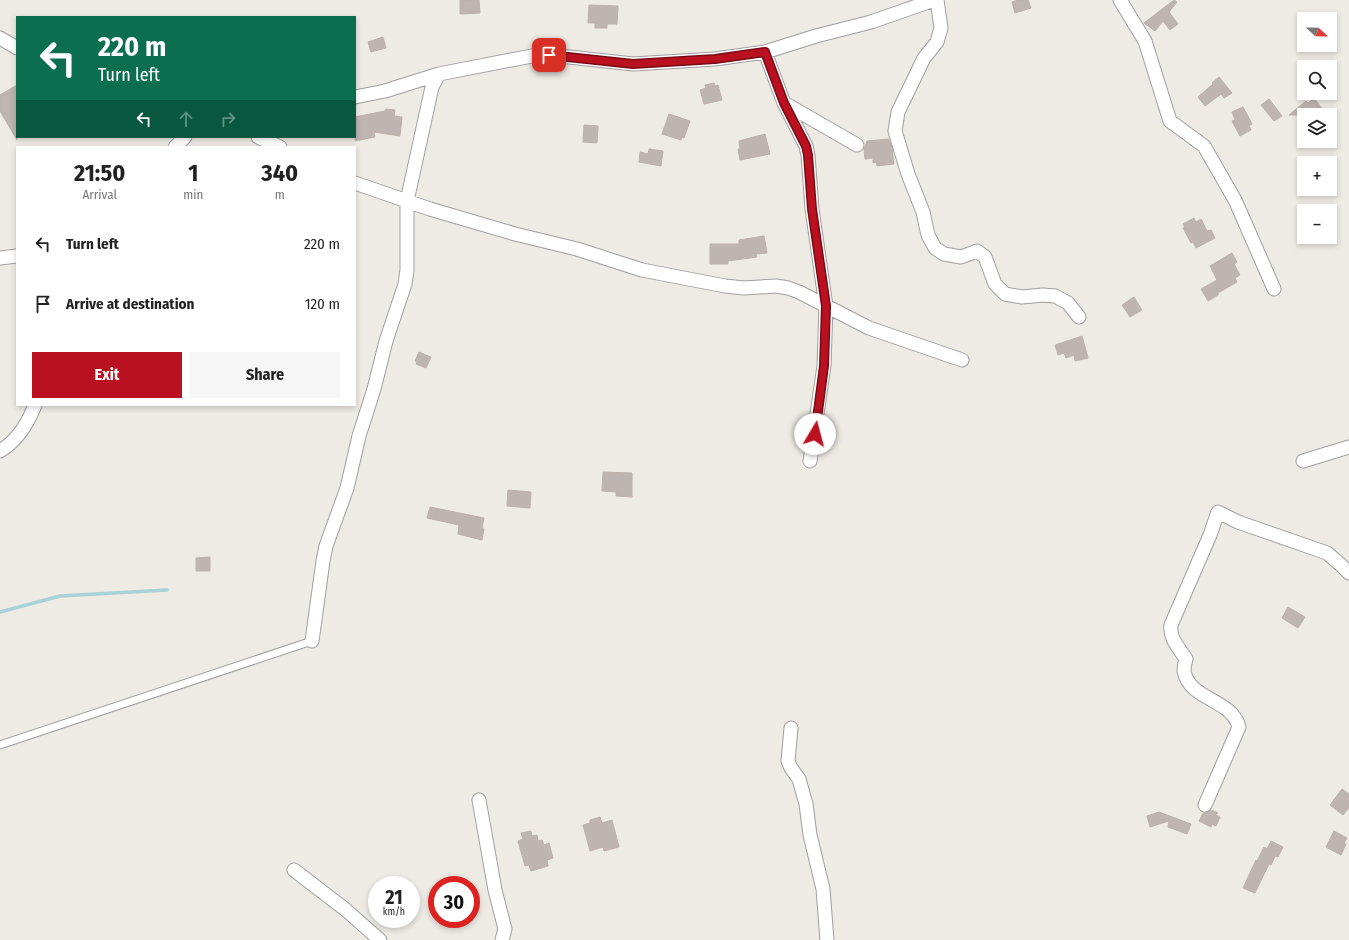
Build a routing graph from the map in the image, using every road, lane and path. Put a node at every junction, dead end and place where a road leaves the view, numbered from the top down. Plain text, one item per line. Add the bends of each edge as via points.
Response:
1 (936, 0) edge
2 (1120, 0) edge
3 (920, 3) edge
4 (0, 38) edge
5 (16, 47) edge
6 (765, 52) junction
7 (439, 74) junction
8 (356, 97) edge
9 (784, 103) junction
10 (185, 138) edge
11 (260, 138) edge
12 (858, 145) dead end
13 (176, 146) edge
14 (278, 146) edge
15 (356, 183) edge
16 (407, 201) junction
17 (16, 256) edge
18 (0, 258) edge
19 (1274, 289) dead end
20 (826, 306) junction
21 (1079, 317) dead end
22 (962, 360) dead end
23 (35, 406) edge
24 (1349, 447) edge
25 (0, 451) edge
26 (810, 461) dead end
27 (1303, 461) dead end
28 (1349, 573) edge
29 (312, 641) joint
30 (791, 728) dead end
31 (0, 745) edge
32 (479, 800) dead end
33 (1205, 805) dead end
34 (294, 870) dead end
35 (380, 940) edge
36 (502, 940) edge
37 (827, 940) edge

1 - 3 street
1 - 21 street via 941,28 937,42 924,58 898,112 895,131 928,235 935,248 944,254 961,257 977,251 985,257 995,284 1005,294 1022,297 1055,296 1068,303
2 - 19 street via 1145,40 1170,121 1204,146 1235,200
3 - 6 street via 871,22
4 - 5 street
6 - 7 street via 715,59 633,64 537,55
6 - 9 street
7 - 8 street via 385,91
7 - 16 street via 432,87
9 - 12 street
9 - 20 street via 808,155 812,209
10 - 13 street
11 - 14 street
15 - 16 street
16 - 20 street via 437,212 577,249 642,270 725,286 788,288
16 - 29 street via 405,284 386,341 347,488 326,546
17 - 18 street
20 - 22 street via 869,328
20 - 26 street via 824,366
23 - 25 street via 20,433
24 - 27 street
28 - 33 street via 1327,553 1238,522 1218,512 1170,631 1186,659 1184,671 1189,682 1231,711 1239,727
29 - 31 lane
30 - 37 street via 788,761 799,779 806,804 823,889
32 - 36 street via 494,885 505,929
34 - 35 street

